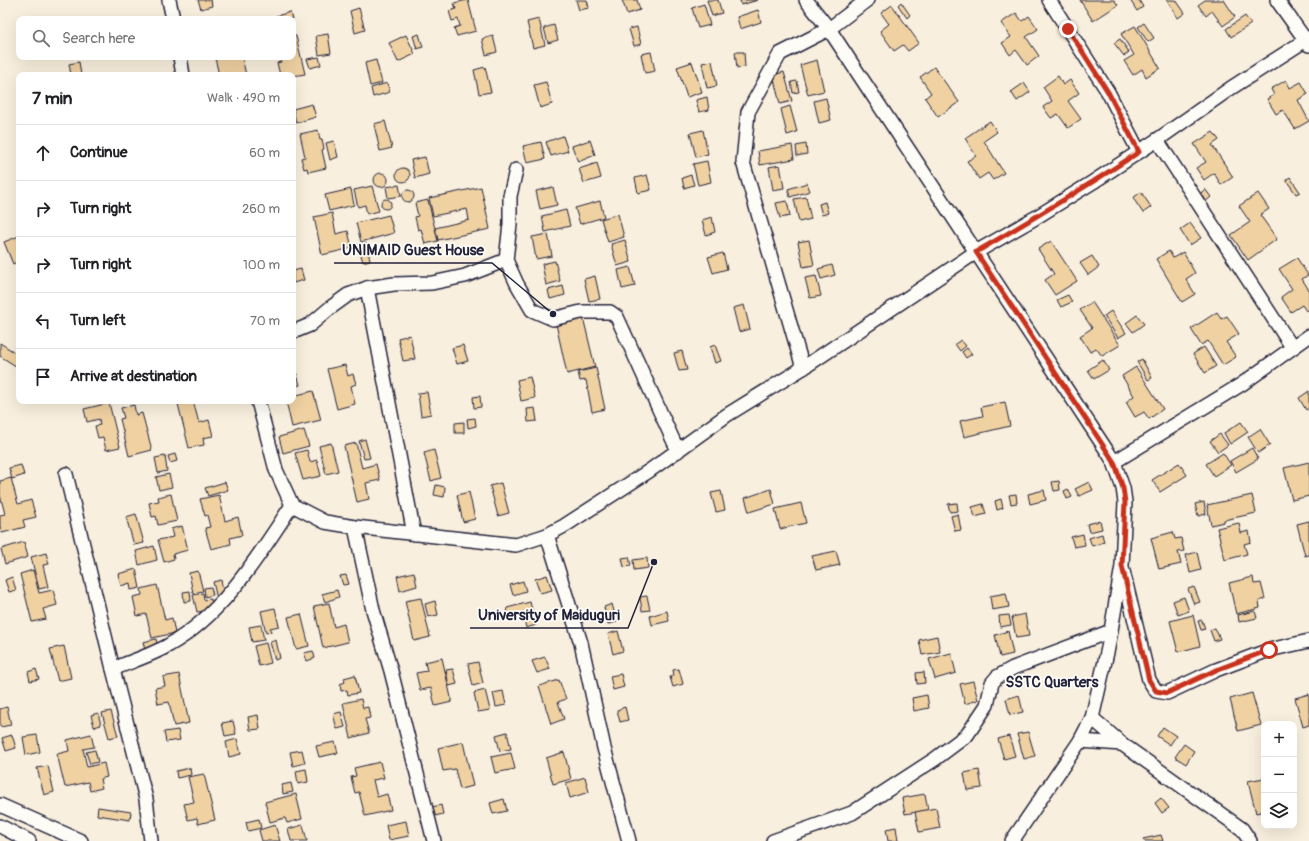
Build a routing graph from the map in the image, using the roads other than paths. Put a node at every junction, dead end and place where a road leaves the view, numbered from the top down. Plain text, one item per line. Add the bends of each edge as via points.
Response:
1 (169, 0) edge
2 (806, 0) edge
3 (867, 0) edge
4 (1049, 0) edge
5 (1277, 0) edge
6 (172, 16) edge
7 (829, 29) junction
8 (1308, 41) edge
9 (180, 60) edge
10 (182, 72) edge
11 (1157, 140) junction
12 (1139, 152) junction
13 (516, 170) dead end
14 (976, 252) junction
15 (506, 260) junction
16 (367, 288) junction
17 (296, 331) edge
18 (1309, 336) edge
19 (1292, 347) junction
20 (803, 368) junction
21 (259, 404) edge
22 (678, 451) junction
23 (1114, 462) junction
24 (66, 474) dead end
25 (292, 505) junction
26 (355, 527) junction
27 (414, 534) junction
28 (547, 535) junction
29 (1122, 566) junction
30 (1111, 631) junction
31 (1309, 641) edge
32 (113, 669) junction
33 (1092, 718) junction
34 (1080, 741) junction
35 (1122, 744) junction
36 (0, 805) edge
37 (0, 826) edge
38 (29, 841) edge
39 (81, 841) edge
40 (151, 841) edge
41 (434, 841) edge
42 (629, 841) edge
43 (772, 841) edge
44 (1012, 841) edge
45 (1250, 841) edge

1 - 6 street
2 - 7 street
3 - 7 street
4 - 12 street via 1108,92
5 - 8 street
7 - 14 street
7 - 20 street via 780,54 748,112 742,162
8 - 11 street via 1231,88
9 - 10 street
11 - 12 street
11 - 19 street
12 - 14 street
13 - 15 street via 510,196
14 - 20 street
14 - 23 street
15 - 16 street via 464,276 432,283
15 - 22 street via 532,310 553,319 581,312 610,312 617,317
16 - 17 street via 348,295 310,325
16 - 27 street
18 - 19 street
19 - 23 street via 1242,384
20 - 22 street via 727,415
21 - 25 street via 276,470
22 - 28 street
23 - 29 street via 1125,502
24 - 32 street
25 - 26 street via 325,522
25 - 32 street via 257,556 201,624 169,645
26 - 27 street
26 - 41 street via 373,610
27 - 28 street via 516,545
28 - 42 street via 581,643 604,748
29 - 30 street
29 - 31 street via 1149,680 1156,691 1167,693 1216,670 1269,650
30 - 33 street
30 - 43 street via 1013,668 996,678 992,683 987,705 967,735 940,755 852,813
32 - 40 street via 146,799
33 - 34 street
33 - 35 street
34 - 35 street
34 - 44 street
35 - 45 street via 1242,830
36 - 39 street
37 - 38 street

